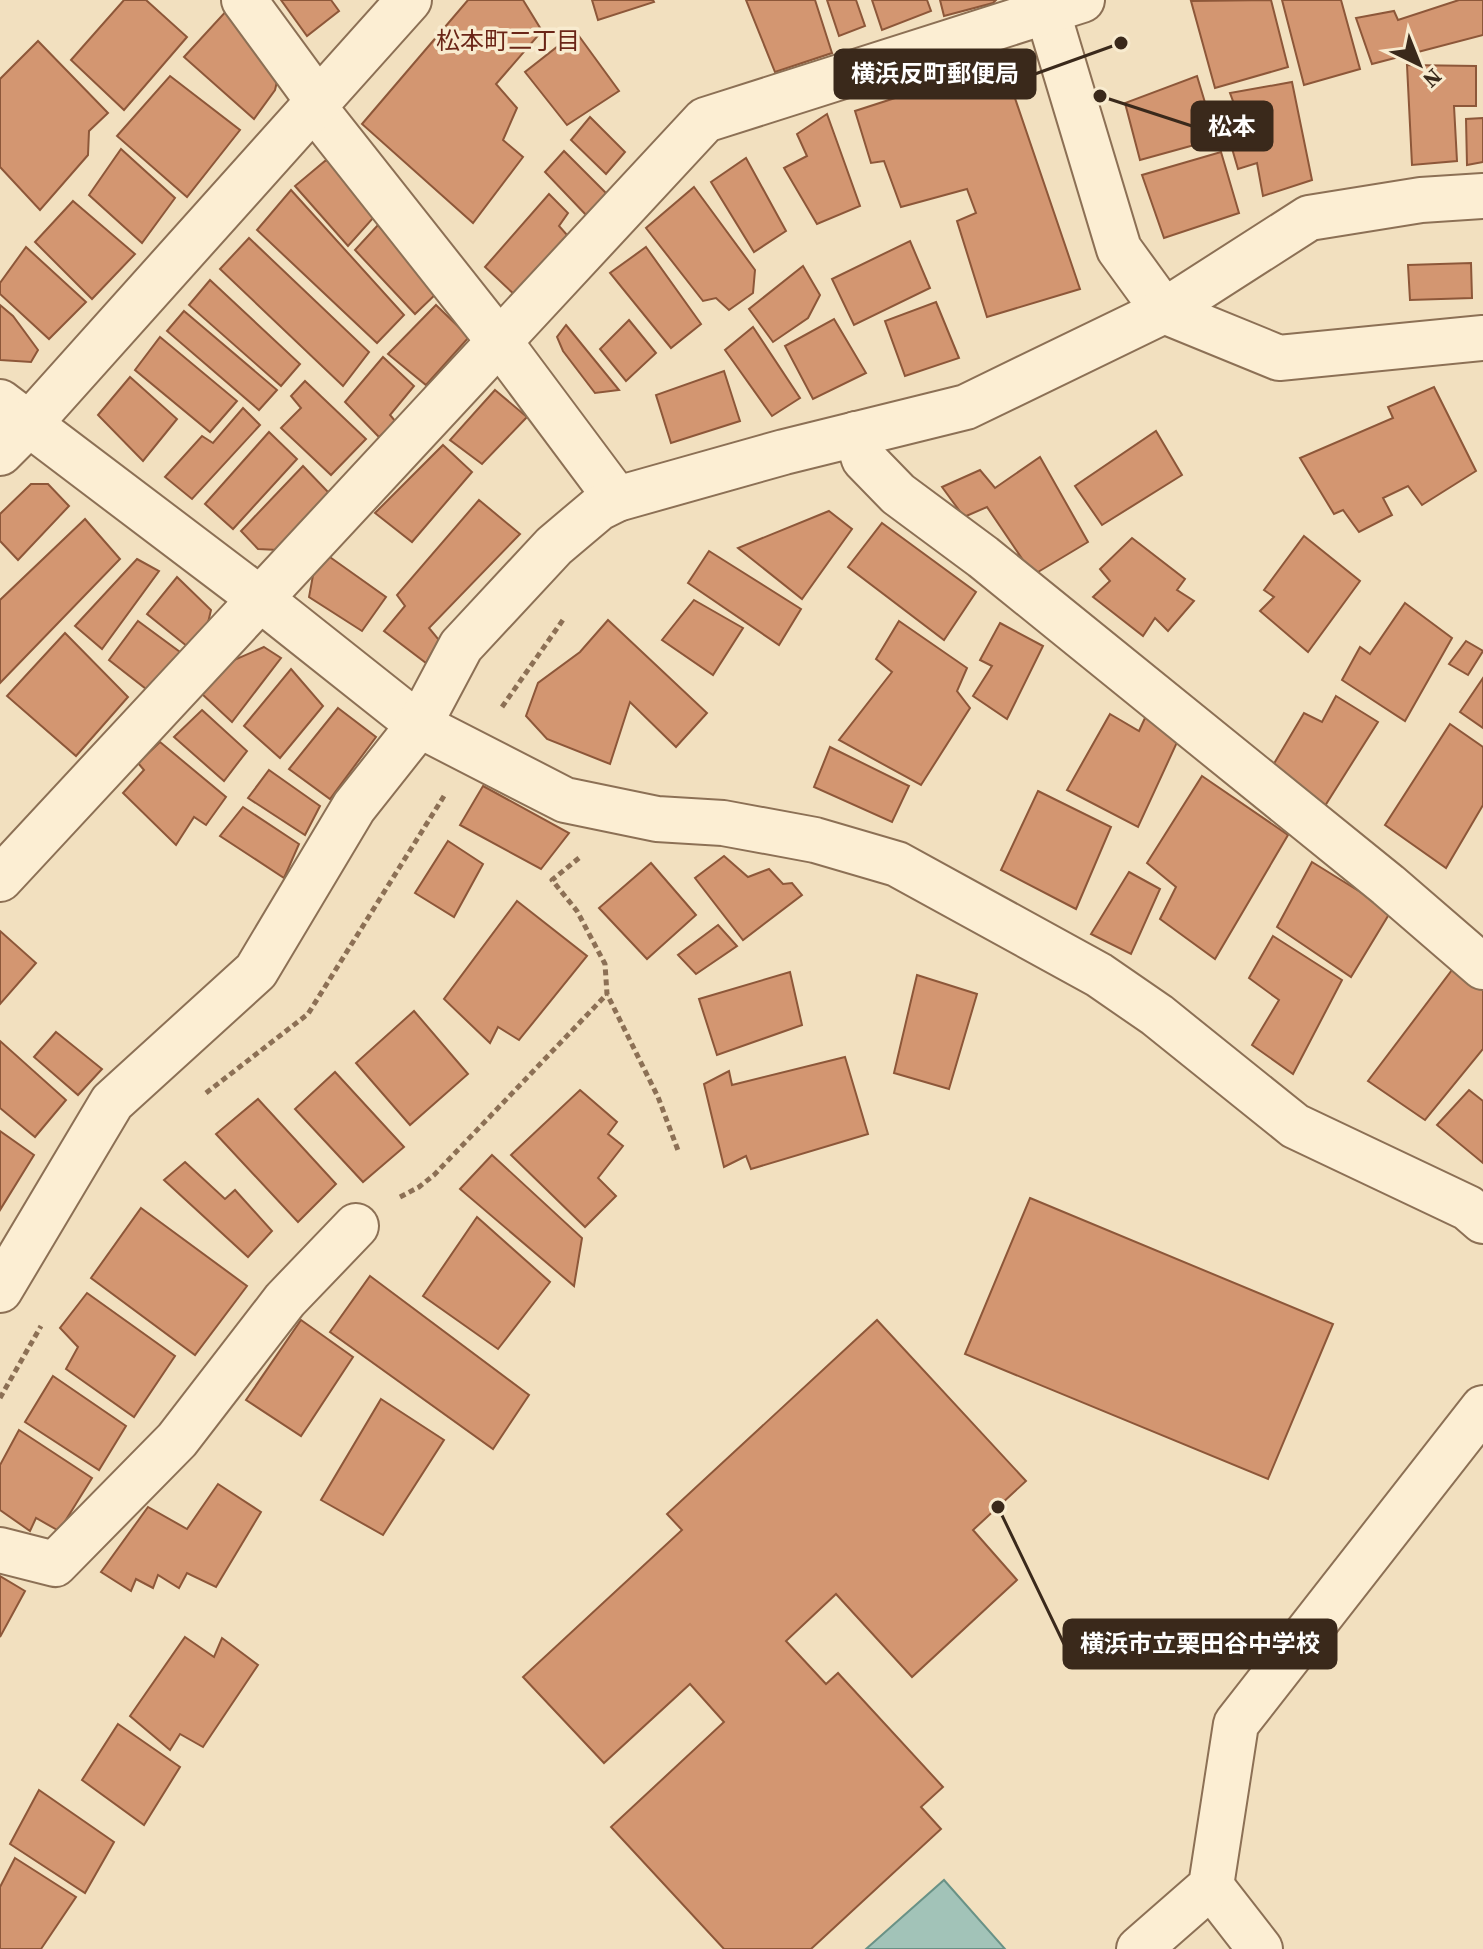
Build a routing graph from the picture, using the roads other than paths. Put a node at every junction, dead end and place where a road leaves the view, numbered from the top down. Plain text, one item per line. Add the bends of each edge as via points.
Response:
1 (244, 0) edge
2 (409, 0) edge
3 (1057, 3) edge
4 (316, 104) junction
5 (1483, 196) edge
6 (1164, 311) junction
7 (1483, 338) edge
8 (499, 341) junction
9 (10, 426) edge
10 (856, 434) junction
11 (617, 499) junction
12 (259, 598) junction
13 (419, 725) junction
14 (0, 879) edge
15 (1483, 967) edge
16 (1483, 1221) edge
17 (356, 1226) road end
18 (0, 1290) edge
19 (1483, 1408) edge
20 (0, 1550) edge
21 (1211, 1886) junction
22 (1139, 1949) edge
23 (1260, 1949) edge

1 - 4 street
2 - 4 street
3 - 6 street via 1119,249
3 - 8 street via 705,120
4 - 8 street
4 - 9 street
5 - 6 street via 1309,218
6 - 7 street via 1279,358
6 - 10 street via 966,407
8 - 11 street
8 - 12 street
9 - 12 street
10 - 11 street
10 - 15 street via 864,459 898,494 1008,577
11 - 13 street via 554,546 461,646
12 - 13 street
12 - 14 street
13 - 16 street via 565,800 657,819 723,823 800,837 897,864 1099,975 1295,1126 1468,1208
13 - 18 street via 354,807 256,971 112,1102
17 - 20 street via 285,1300 177,1440 55,1564
19 - 21 street via 1236,1724
21 - 22 street
21 - 23 street

